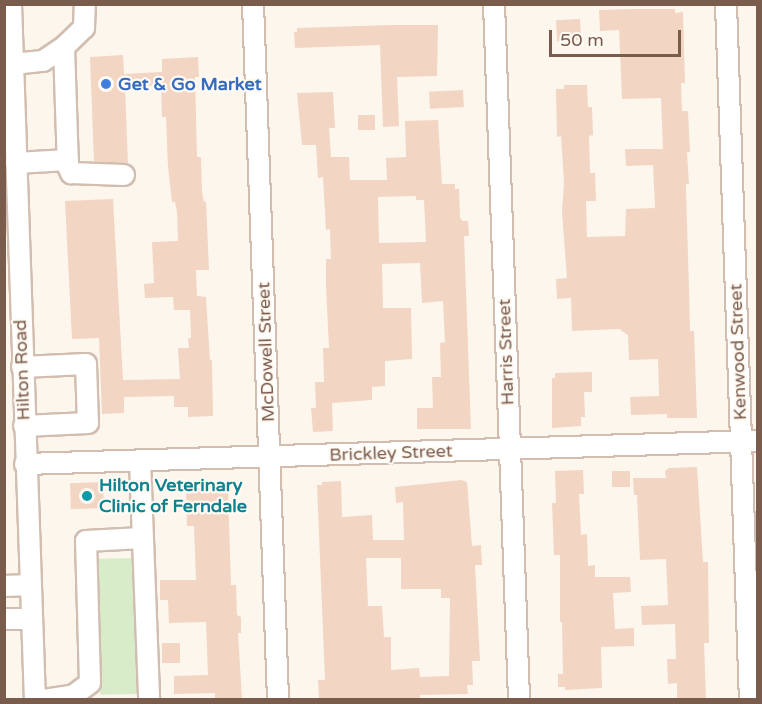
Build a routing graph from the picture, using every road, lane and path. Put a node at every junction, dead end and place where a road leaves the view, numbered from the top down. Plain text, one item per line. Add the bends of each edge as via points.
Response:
1 (11, 4) edge
2 (85, 4) edge
3 (253, 4) edge
4 (494, 4) edge
5 (726, 4) edge
6 (8, 29) edge
7 (64, 47) junction
8 (9, 66) edge
9 (68, 160) junction
10 (16, 163) junction
11 (124, 175) dead end
12 (22, 367) junction
13 (24, 426) junction
14 (749, 441) edge
15 (509, 450) junction
16 (269, 457) junction
17 (140, 461) junction
18 (25, 465) junction
19 (142, 538) junction
20 (31, 585) junction
21 (4, 586) edge
22 (4, 619) edge
23 (32, 619) junction
24 (35, 699) edge
25 (44, 699) edge
26 (149, 699) edge
27 (278, 699) edge
28 (519, 699) edge
29 (750, 699) edge

1 - 6 street, Hilton Road
2 - 7 street via 84,28
3 - 16 street, McDowell Street
4 - 15 street, Harris Street
5 - 14 street, Kenwood Street
6 - 8 street, Hilton Road
7 - 8 street via 43,61
7 - 9 street
8 - 10 street, Hilton Road
9 - 10 street
9 - 11 street via 71,173
10 - 12 street, Hilton Road
12 - 13 street, Hilton Road
12 - 13 street via 86,364 88,423
13 - 18 street, Hilton Road
14 - 15 street, Brickley Street
14 - 29 street, Kenwood Street
15 - 16 street, Brickley Street
15 - 28 street, Harris Street
16 - 17 street, Brickley Street
16 - 27 street, McDowell Street
17 - 18 street, Brickley Street
17 - 19 street
18 - 20 street, Hilton Road
19 - 25 street via 86,541 90,683 74,695
19 - 26 street
20 - 21 street
20 - 23 street, Hilton Road
22 - 23 street
23 - 24 street, Hilton Road

